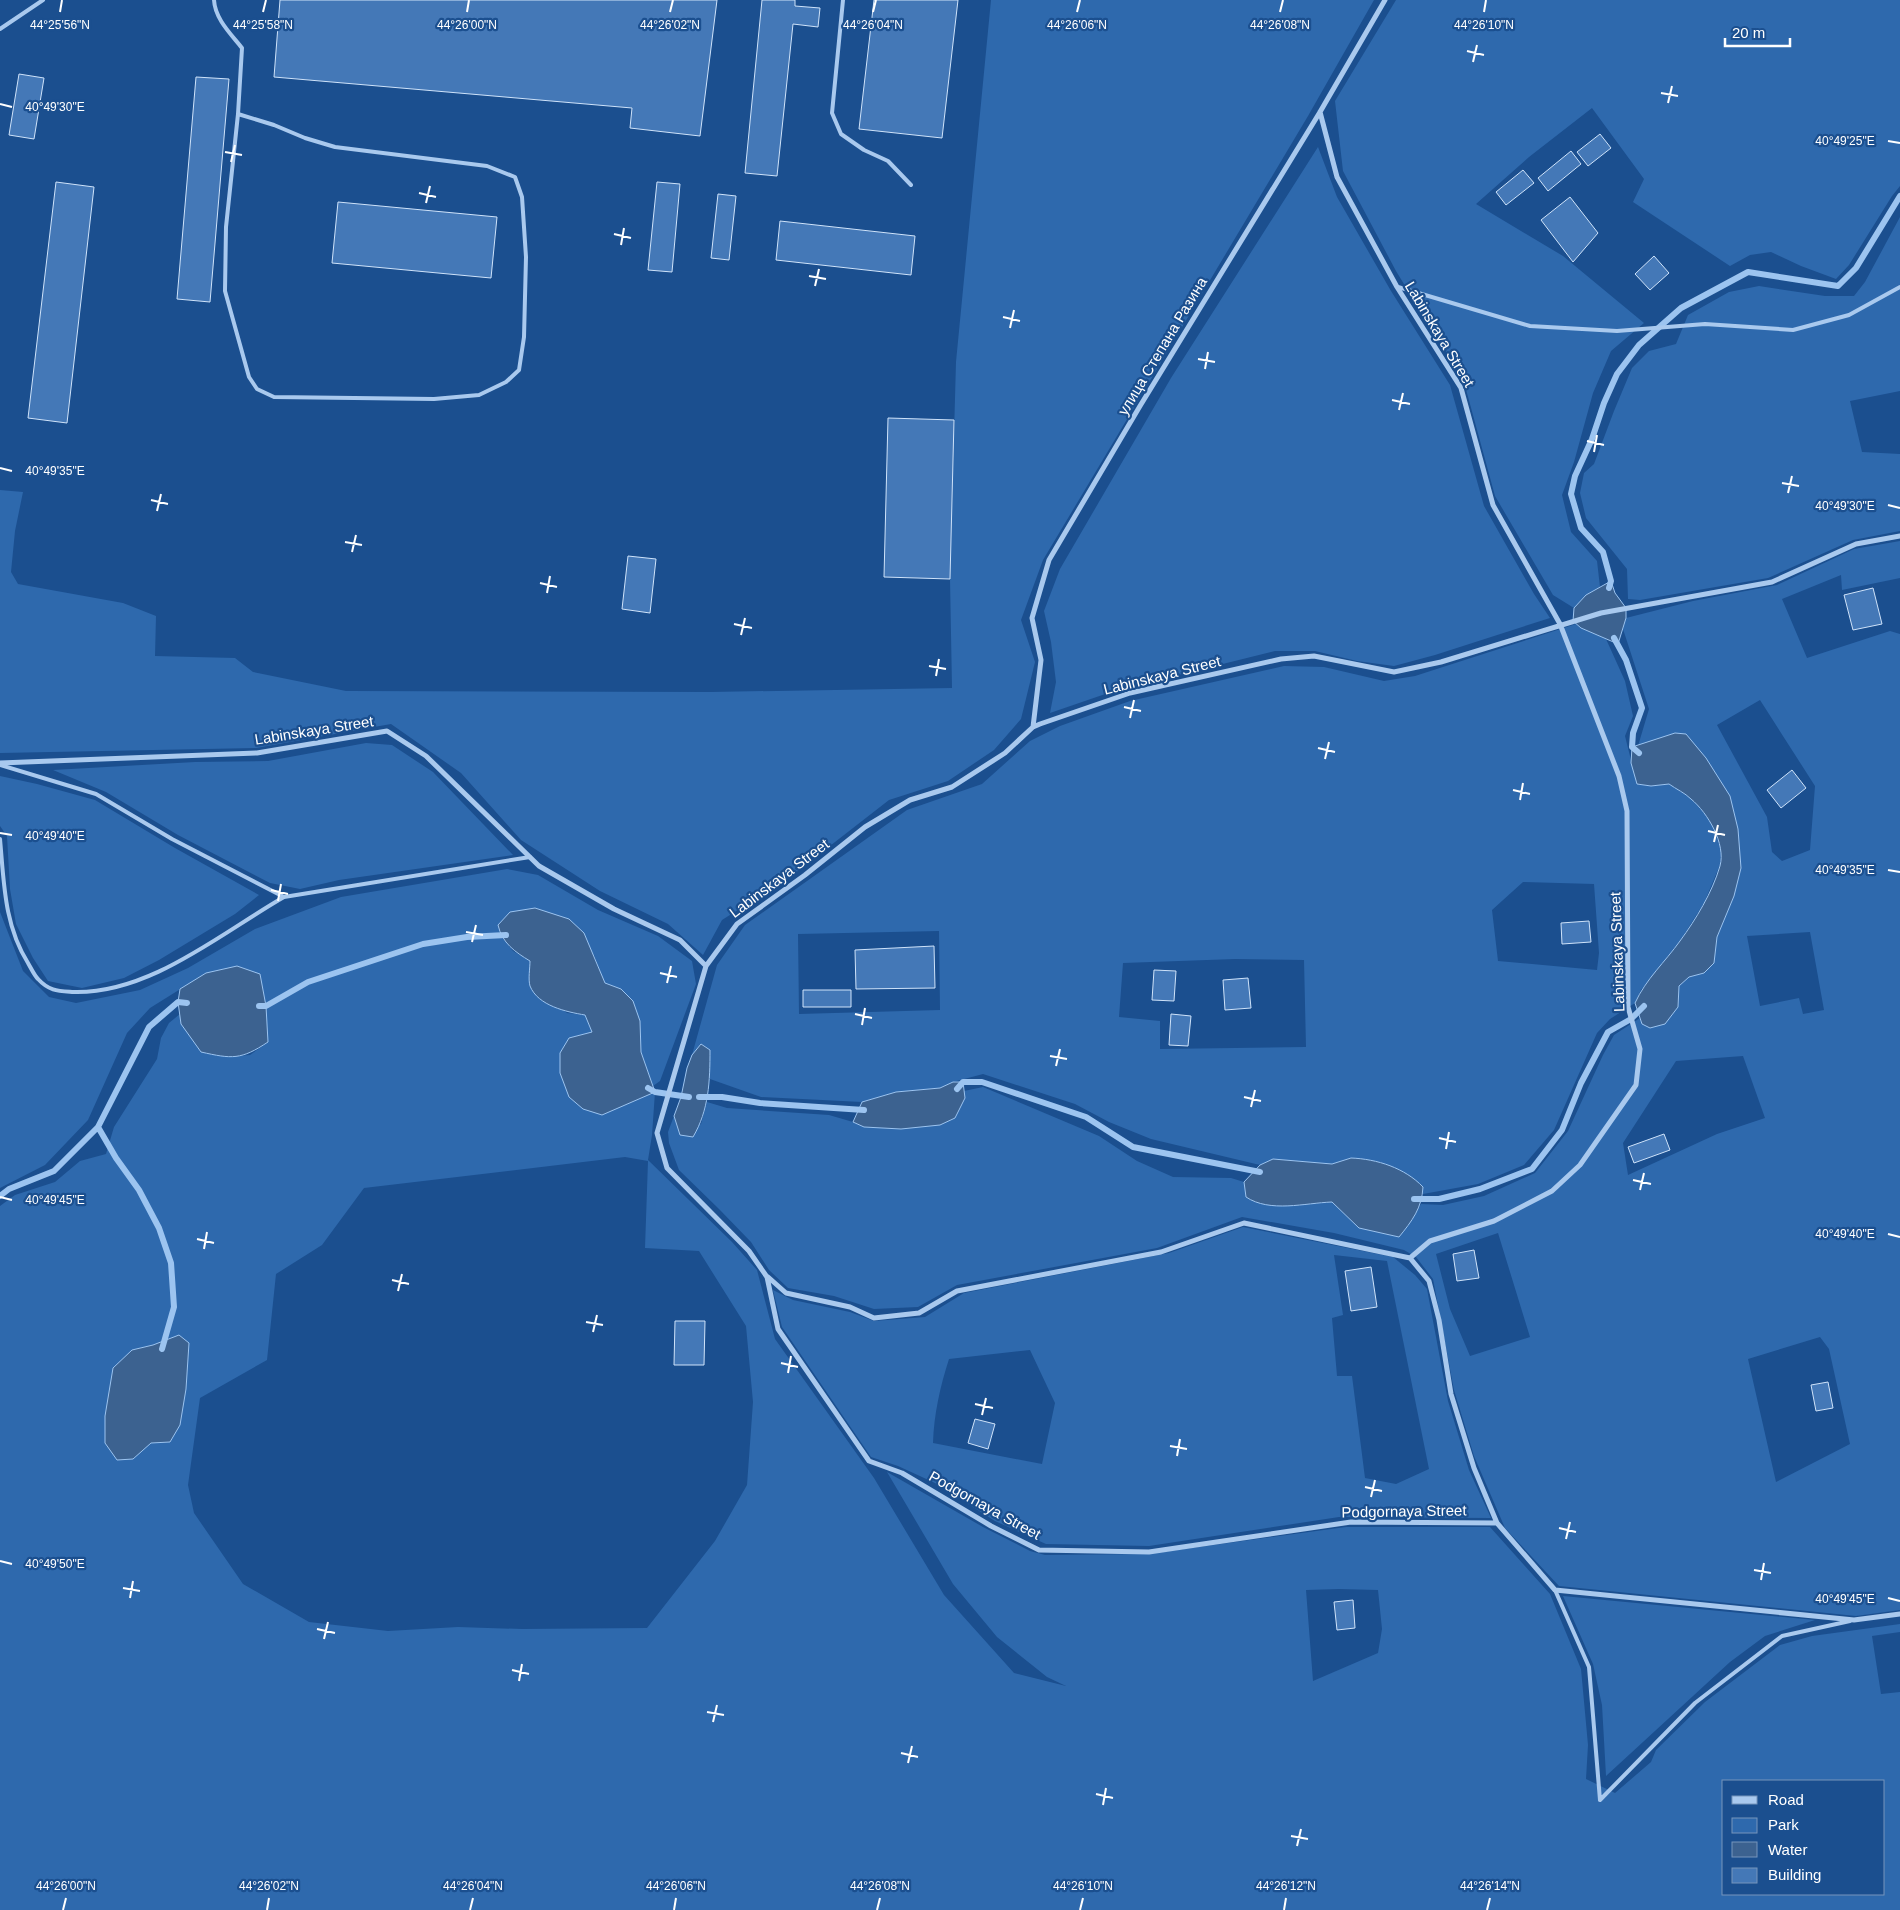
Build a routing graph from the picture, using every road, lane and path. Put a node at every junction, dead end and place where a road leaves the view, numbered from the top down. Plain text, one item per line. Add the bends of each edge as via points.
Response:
1 (43, 0) edge
2 (214, 0) edge
3 (843, 0) edge
4 (1385, 0) edge
5 (0, 29) edge
6 (1320, 112) junction
7 (238, 114) junction
8 (911, 185) dead end
9 (1397, 287) junction
10 (1900, 287) edge
11 (1900, 536) edge
12 (1560, 624) junction
13 (1034, 726) junction
14 (0, 764) edge
15 (0, 839) edge
16 (530, 857) junction
17 (284, 897) junction
18 (706, 966) junction
19 (1410, 1258) junction
20 (767, 1277) junction
21 (1497, 1523) junction
22 (1555, 1590) junction
23 (1900, 1614) edge
24 (1854, 1620) junction

1 - 5 lane
2 - 7 lane via 214,9 242,48
3 - 8 lane via 832,113 841,134 888,161
4 - 6 street, улица Степана Разина
6 - 9 street, Labinskaya Street via 1337,177
6 - 13 street, улица Степана Разина via 1049,560 1032,618 1041,660
7 - 7 lane via 226,227 225,291 249,377 257,389 274,397 434,399 479,395 506,382 519,370 524,337 526,256 522,197 515,177 487,166 335,147
9 - 10 lane via 1530,326 1616,331 1705,324 1793,330 1849,315
9 - 12 street, Labinskaya Street via 1461,388 1493,506
11 - 12 street, Labinskaya Street via 1856,544 1772,582 1601,613
12 - 13 street, Labinskaya Street via 1441,662 1394,672 1314,656 1281,659 1130,693
12 - 19 street, Labinskaya Street via 1619,776 1627,811 1628,1007 1640,1049 1636,1085 1580,1164 1552,1191 1494,1221 1430,1241
13 - 18 street, Labinskaya Street via 1005,753 952,787 910,800 865,827 805,876 737,924
14 - 16 street, Labinskaya Street via 257,753 387,731 426,756
14 - 17 lane via 96,794 172,839
15 - 17 lane via 6,908 21,952 38,979 53,991 90,992 136,982 208,946
16 - 17 lane
16 - 18 street, Labinskaya Street via 539,866 614,909 680,940
18 - 20 street via 657,1133 667,1168 750,1251
19 - 20 street via 1244,1223 1161,1252 957,1292 919,1314 874,1318 850,1307 786,1293
19 - 21 street via 1429,1281 1451,1394 1474,1468
20 - 21 street, Podgornaya Street via 778,1329 868,1461 902,1473 991,1526 1039,1550 1149,1552 1351,1522
21 - 22 street
22 - 24 street
22 - 24 lane via 1589,1667 1600,1800 1695,1703 1782,1636
23 - 24 street

